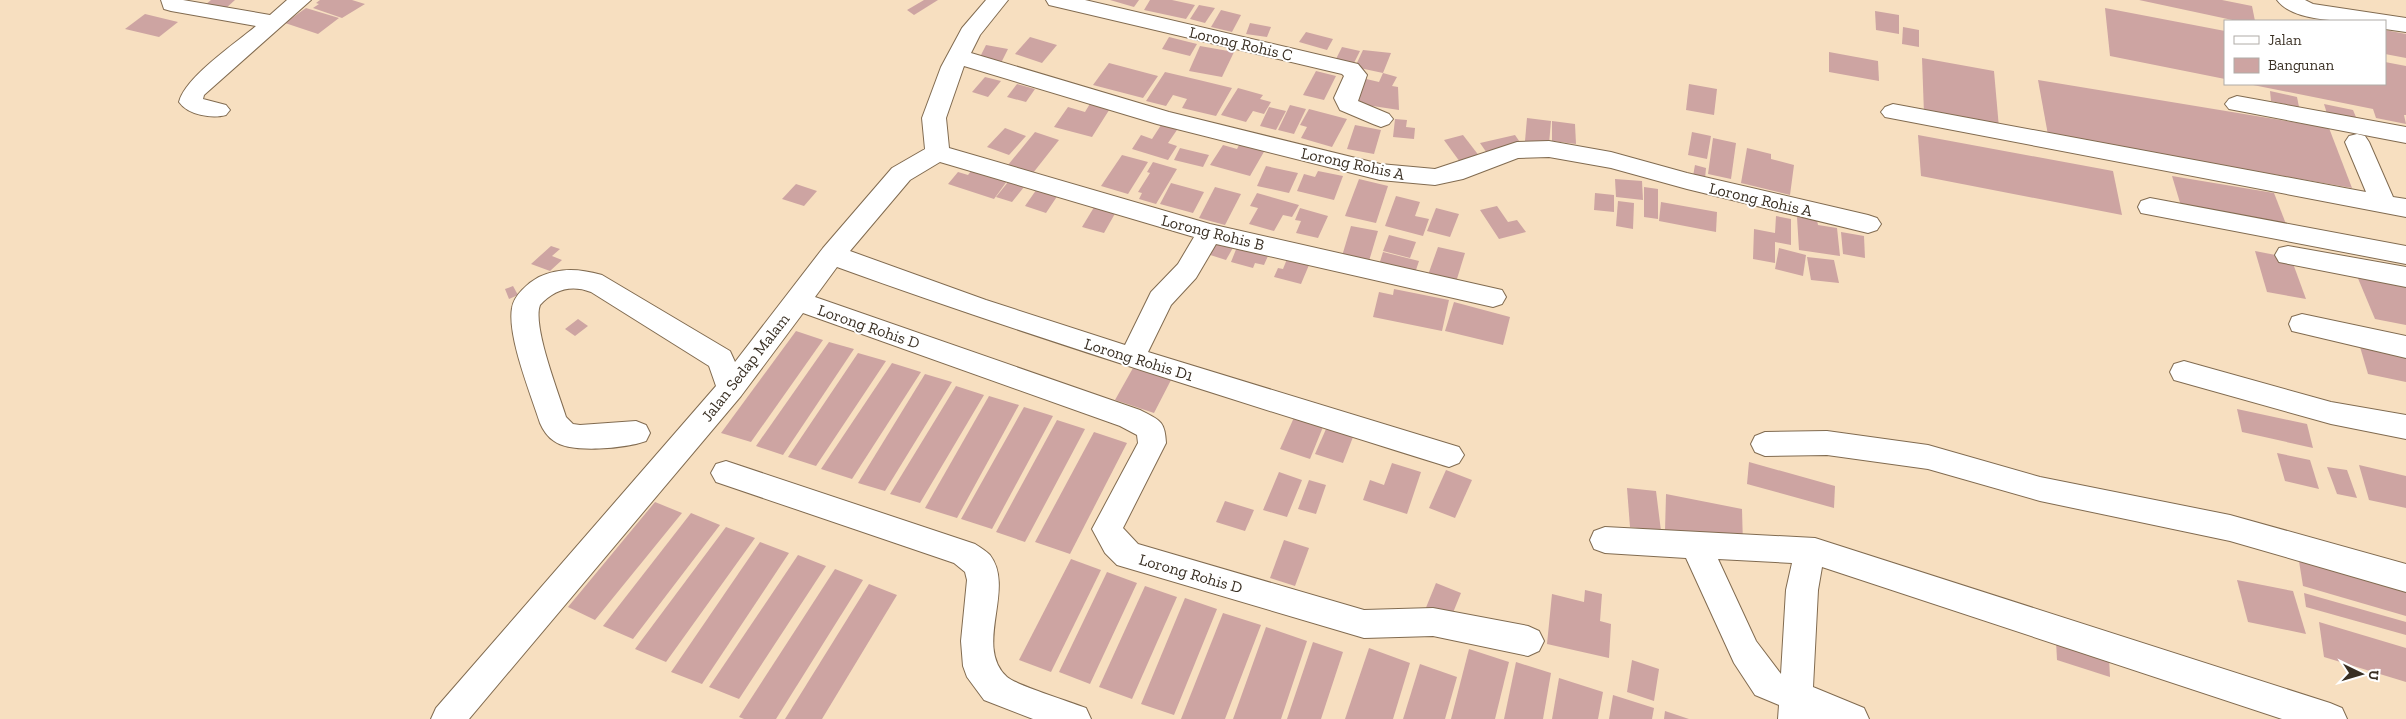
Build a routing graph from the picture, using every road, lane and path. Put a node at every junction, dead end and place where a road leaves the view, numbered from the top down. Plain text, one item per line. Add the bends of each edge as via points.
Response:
1 (172, 0) edge
2 (300, 0) edge
3 (997, 0) edge
4 (1057, 0) edge
5 (2288, 0) edge
6 (2373, 20) edge
7 (274, 22) junction
8 (2386, 22) edge
9 (2406, 25) edge
10 (958, 56) junction
11 (2238, 104) dead end
12 (218, 110) dead end
13 (1893, 112) dead end
14 (1381, 119) dead end
15 (2406, 135) edge
16 (2357, 142) dead end
17 (937, 153) junction
18 (2394, 205) edge
19 (2150, 207) dead end
20 (1868, 224) dead end
21 (1210, 233) junction
22 (832, 255) junction
23 (2288, 255) dead end
24 (2406, 255) edge
25 (2406, 277) edge
26 (1493, 297) dead end
27 (797, 301) junction
28 (2302, 324) dead end
29 (2406, 347) edge
30 (1132, 358) junction
31 (2184, 372) dead end
32 (731, 388) junction
33 (2406, 427) edge
34 (636, 433) dead end
35 (1765, 444) dead end
36 (1449, 455) dead end
37 (726, 473) dead end
38 (1604, 540) dead end
39 (1696, 546) junction
40 (1815, 551) junction
41 (2406, 578) edge
42 (1528, 641) dead end
43 (1796, 708) edge
44 (448, 719) edge
45 (1074, 719) edge
46 (1852, 719) edge
47 (2330, 719) edge

1 - 7 street via 172,4 179,6
2 - 7 street
3 - 10 street via 970,32
4 - 14 street, Lorong Rohis C via 1350,69 1356,75 1346,98 1348,105
5 - 6 street via 2308,10
7 - 12 street via 193,93 192,102
8 - 9 street
10 - 17 street via 934,118
10 - 20 street, Lorong Rohis A via 1165,119 1380,172 1434,177 1517,150 1549,149 1611,160
11 - 15 street
13 - 18 street
16 - 18 street
17 - 21 street, Lorong Rohis B
17 - 22 street, Jalan Sedap Malam via 901,174
19 - 24 street
21 - 26 street, Lorong Rohis B
21 - 30 street via 1188,271 1160,299
22 - 27 street, Jalan Sedap Malam
22 - 30 street, Lorong Rohis D1
23 - 25 street
27 - 32 street, Jalan Sedap Malam
27 - 42 street, Lorong Rohis D via 1130,418 1151,429 1152,443 1107,529 1128,555 1364,624 1432,622 1466,626
28 - 29 street
30 - 36 street, Lorong Rohis D1
31 - 33 street via 2331,413
32 - 34 street via 720,359 600,285 566,277 553,281 541,289 525,309 527,332 554,423 565,434 580,437
32 - 44 street, Jalan Sedap Malam
35 - 41 street via 1827,443 1928,457 2040,490 2230,528
37 - 45 street via 964,554 979,565 983,580 977,641 979,666 996,689
38 - 39 street
39 - 40 street
39 - 43 street via 1745,652 1767,684
40 - 43 street via 1806,566 1802,590
40 - 47 street
43 - 46 street

